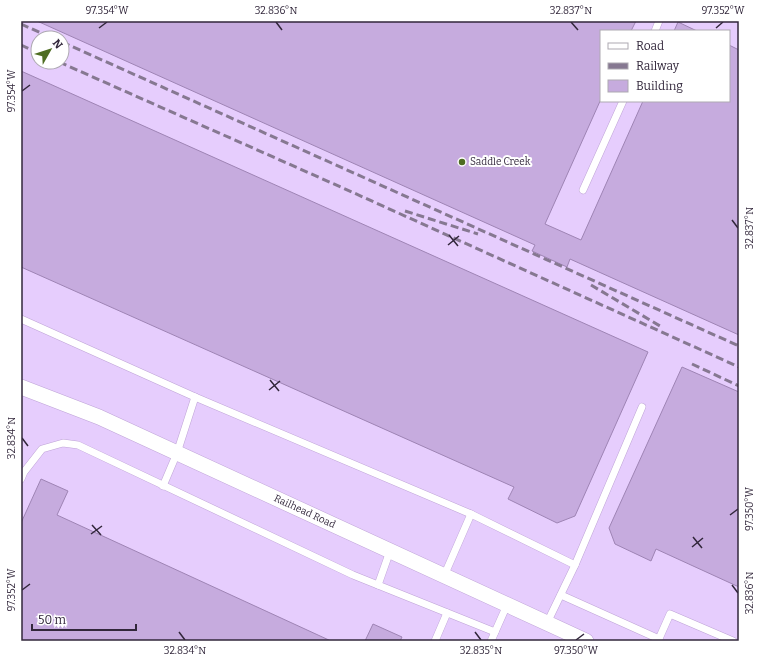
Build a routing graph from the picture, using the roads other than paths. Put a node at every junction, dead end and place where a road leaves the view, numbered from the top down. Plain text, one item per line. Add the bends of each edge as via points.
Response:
1 (623, 102) edge
2 (583, 190) dead end
3 (21, 319) edge
4 (21, 387) edge
5 (195, 397) junction
6 (642, 407) dead end
7 (177, 453) junction
8 (21, 479) edge
9 (163, 486) junction
10 (471, 514) junction
11 (390, 551) junction
12 (575, 565) junction
13 (444, 576) junction
14 (378, 585) junction
15 (561, 595) junction
16 (507, 605) junction
17 (447, 613) junction
18 (547, 623) junction
19 (494, 632) junction
20 (658, 640) edge
21 (435, 641) edge
22 (491, 641) edge
23 (586, 641) edge
24 (733, 641) edge

1 - 2 lane
3 - 5 lane
4 - 7 street, Railhead Road via 99,417
5 - 7 lane
5 - 10 lane
6 - 12 lane
7 - 9 lane
7 - 11 street, Railhead Road
8 - 9 lane via 42,449 63,443 78,445
9 - 14 lane
10 - 12 lane
10 - 13 lane
11 - 13 street, Railhead Road
11 - 14 lane
12 - 15 lane
13 - 16 street, Railhead Road
14 - 17 lane
15 - 18 lane
15 - 20 lane
16 - 18 street, Railhead Road
16 - 19 lane
17 - 19 lane
17 - 21 lane
18 - 23 street, Railhead Road
19 - 22 lane
20 - 24 lane via 670,614

